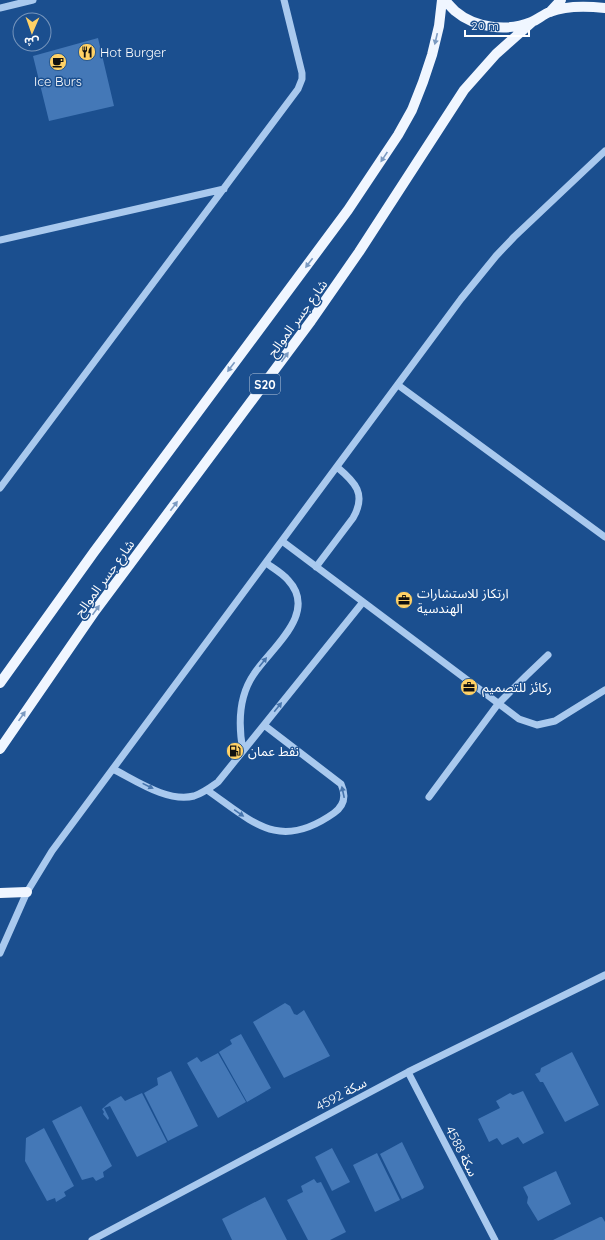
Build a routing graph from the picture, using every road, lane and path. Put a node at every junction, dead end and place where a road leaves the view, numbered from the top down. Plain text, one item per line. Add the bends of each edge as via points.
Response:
1 (33, 0) edge
2 (284, 0) edge
3 (443, 0) edge
4 (561, 0) edge
5 (0, 8) edge
6 (605, 8) edge
7 (550, 12) junction
8 (532, 22) junction
9 (605, 151) edge
10 (224, 188) junction
11 (0, 240) edge
12 (398, 385) junction
13 (337, 467) junction
14 (0, 488) edge
15 (605, 537) edge
16 (282, 541) junction
17 (266, 564) junction
18 (316, 567) junction
19 (363, 602) junction
20 (548, 655) dead end
21 (0, 683) edge
22 (605, 690) edge
23 (498, 704) junction
24 (264, 725) junction
25 (0, 748) edge
26 (243, 751) junction
27 (113, 769) junction
28 (207, 790) junction
29 (429, 797) dead end
30 (27, 892) junction
31 (0, 893) edge
32 (0, 953) edge
33 (605, 975) edge
34 (408, 1072) junction
35 (92, 1240) edge
36 (495, 1240) edge

1 - 5 street
2 - 10 street via 302,73 301,84
3 - 8 main road, S20 via 473,22 492,27 513,28
3 -> 21 main road, شارع جسر الموالح / S20 via 424,82 398,135 348,210
4 - 7 main road, S20
6 - 7 main road via 577,6
7 - 8 main road, S20
25 -> 8 main road, شارع جسر الموالح / S20 via 95,611 360,252 464,90 496,54
9 - 12 street via 496,256 461,298
10 - 11 street
10 - 14 street
12 - 13 street
12 - 15 street
13 - 16 street
13 - 18 street via 353,481 357,488 359,503 353,518
16 - 17 street
16 - 18 street
26 -> 17 street via 240,711 245,692 254,674 292,625 298,610 298,600 289,580
17 - 27 street
18 - 19 street
19 - 23 street
24 -> 19 street
20 - 23 street
22 - 23 street via 546,724 537,725 519,720
23 - 29 street
24 - 26 street
28 -> 24 street via 253,822 272,831 294,832 304,829 338,810 345,798 341,784
26 - 28 street via 218,782
27 -> 28 street via 165,794 179,797 194,796
27 - 30 street via 52,851
30 - 31 main road
30 - 32 street
33 - 34 street, سكة 4592
34 - 35 street, سكة 4592
34 - 36 street, سكة 4588

